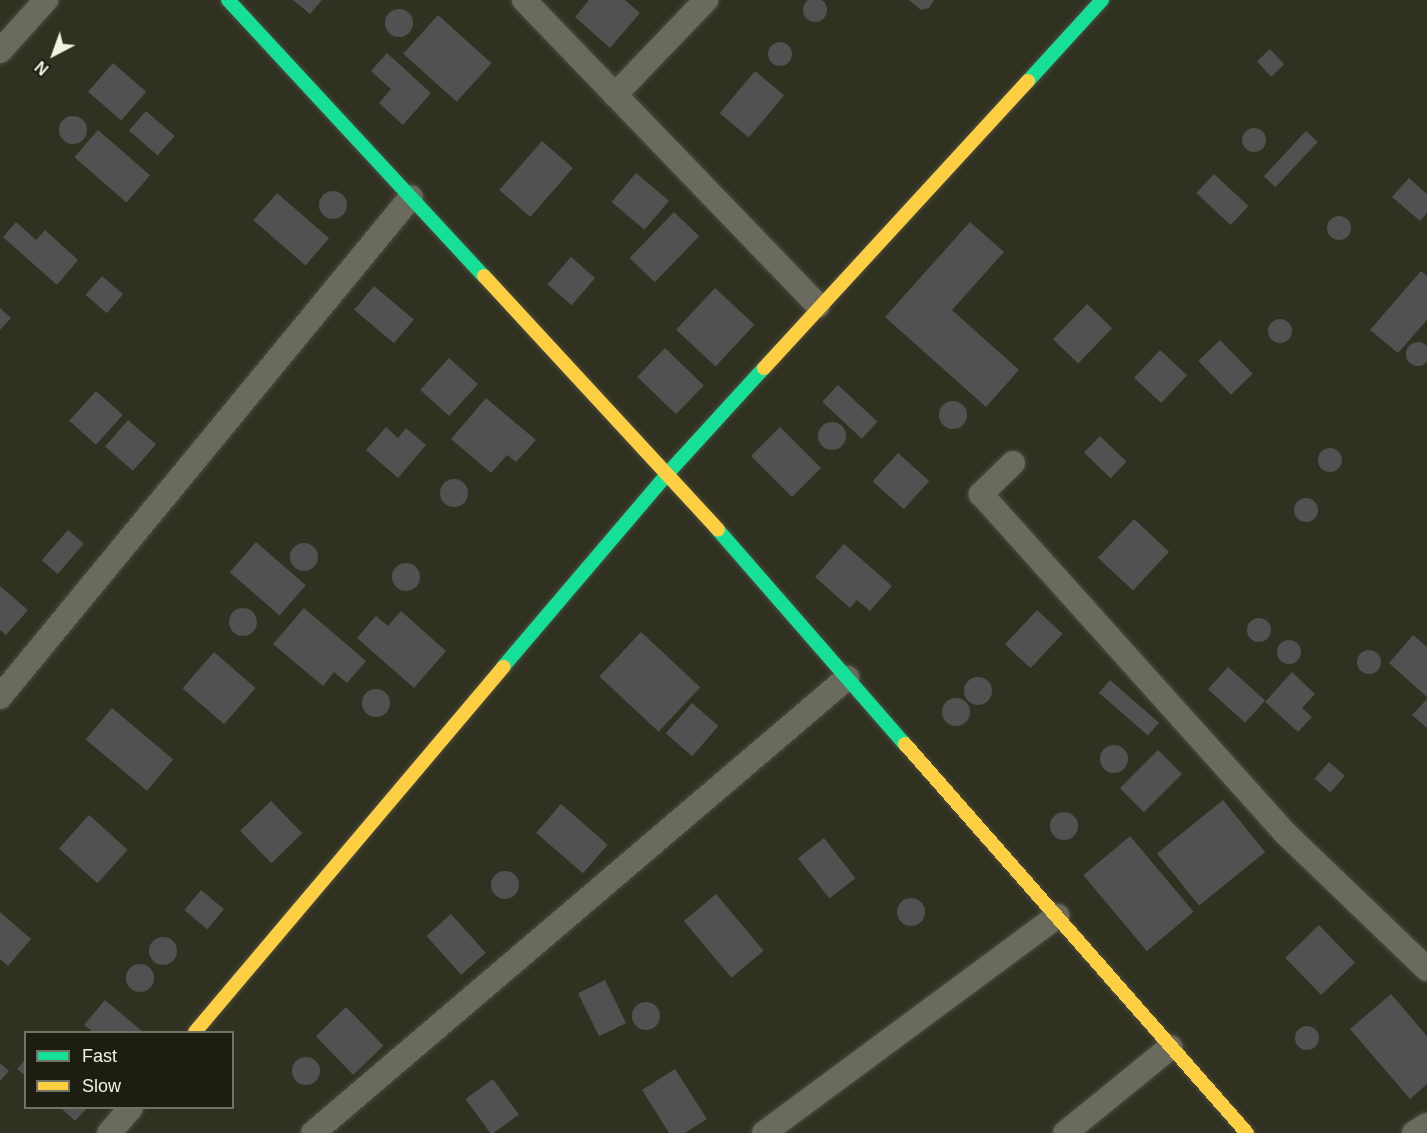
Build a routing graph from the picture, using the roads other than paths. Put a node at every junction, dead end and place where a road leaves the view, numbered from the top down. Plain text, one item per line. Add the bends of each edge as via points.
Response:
1 (46, 0) edge
2 (228, 0) edge
3 (524, 0) edge
4 (705, 0) edge
5 (1102, 0) edge
6 (0, 51) edge
7 (615, 95) junction
8 (411, 197) junction
9 (818, 306) junction
10 (1013, 462) dead end
11 (668, 473) junction
12 (848, 678) junction
13 (0, 697) edge
14 (1057, 916) junction
15 (1427, 969) edge
16 (196, 1031) edge
17 (1171, 1047) junction
18 (129, 1109) edge
19 (1427, 1125) edge
20 (109, 1133) edge
21 (313, 1133) edge
22 (764, 1133) edge
23 (1065, 1133) edge
24 (1247, 1133) edge
25 (1414, 1133) edge

1 - 6 street
2 - 8 street
3 - 7 street
4 - 7 street
5 - 9 street
7 - 9 street
8 - 11 street
8 - 13 street
9 - 11 street
10 - 15 street via 981,494 1286,834
11 - 12 street
11 - 16 street
12 - 14 street
12 - 21 street
14 - 17 street
14 - 22 street
17 - 23 street
17 - 24 street
18 - 20 street
19 - 25 street

